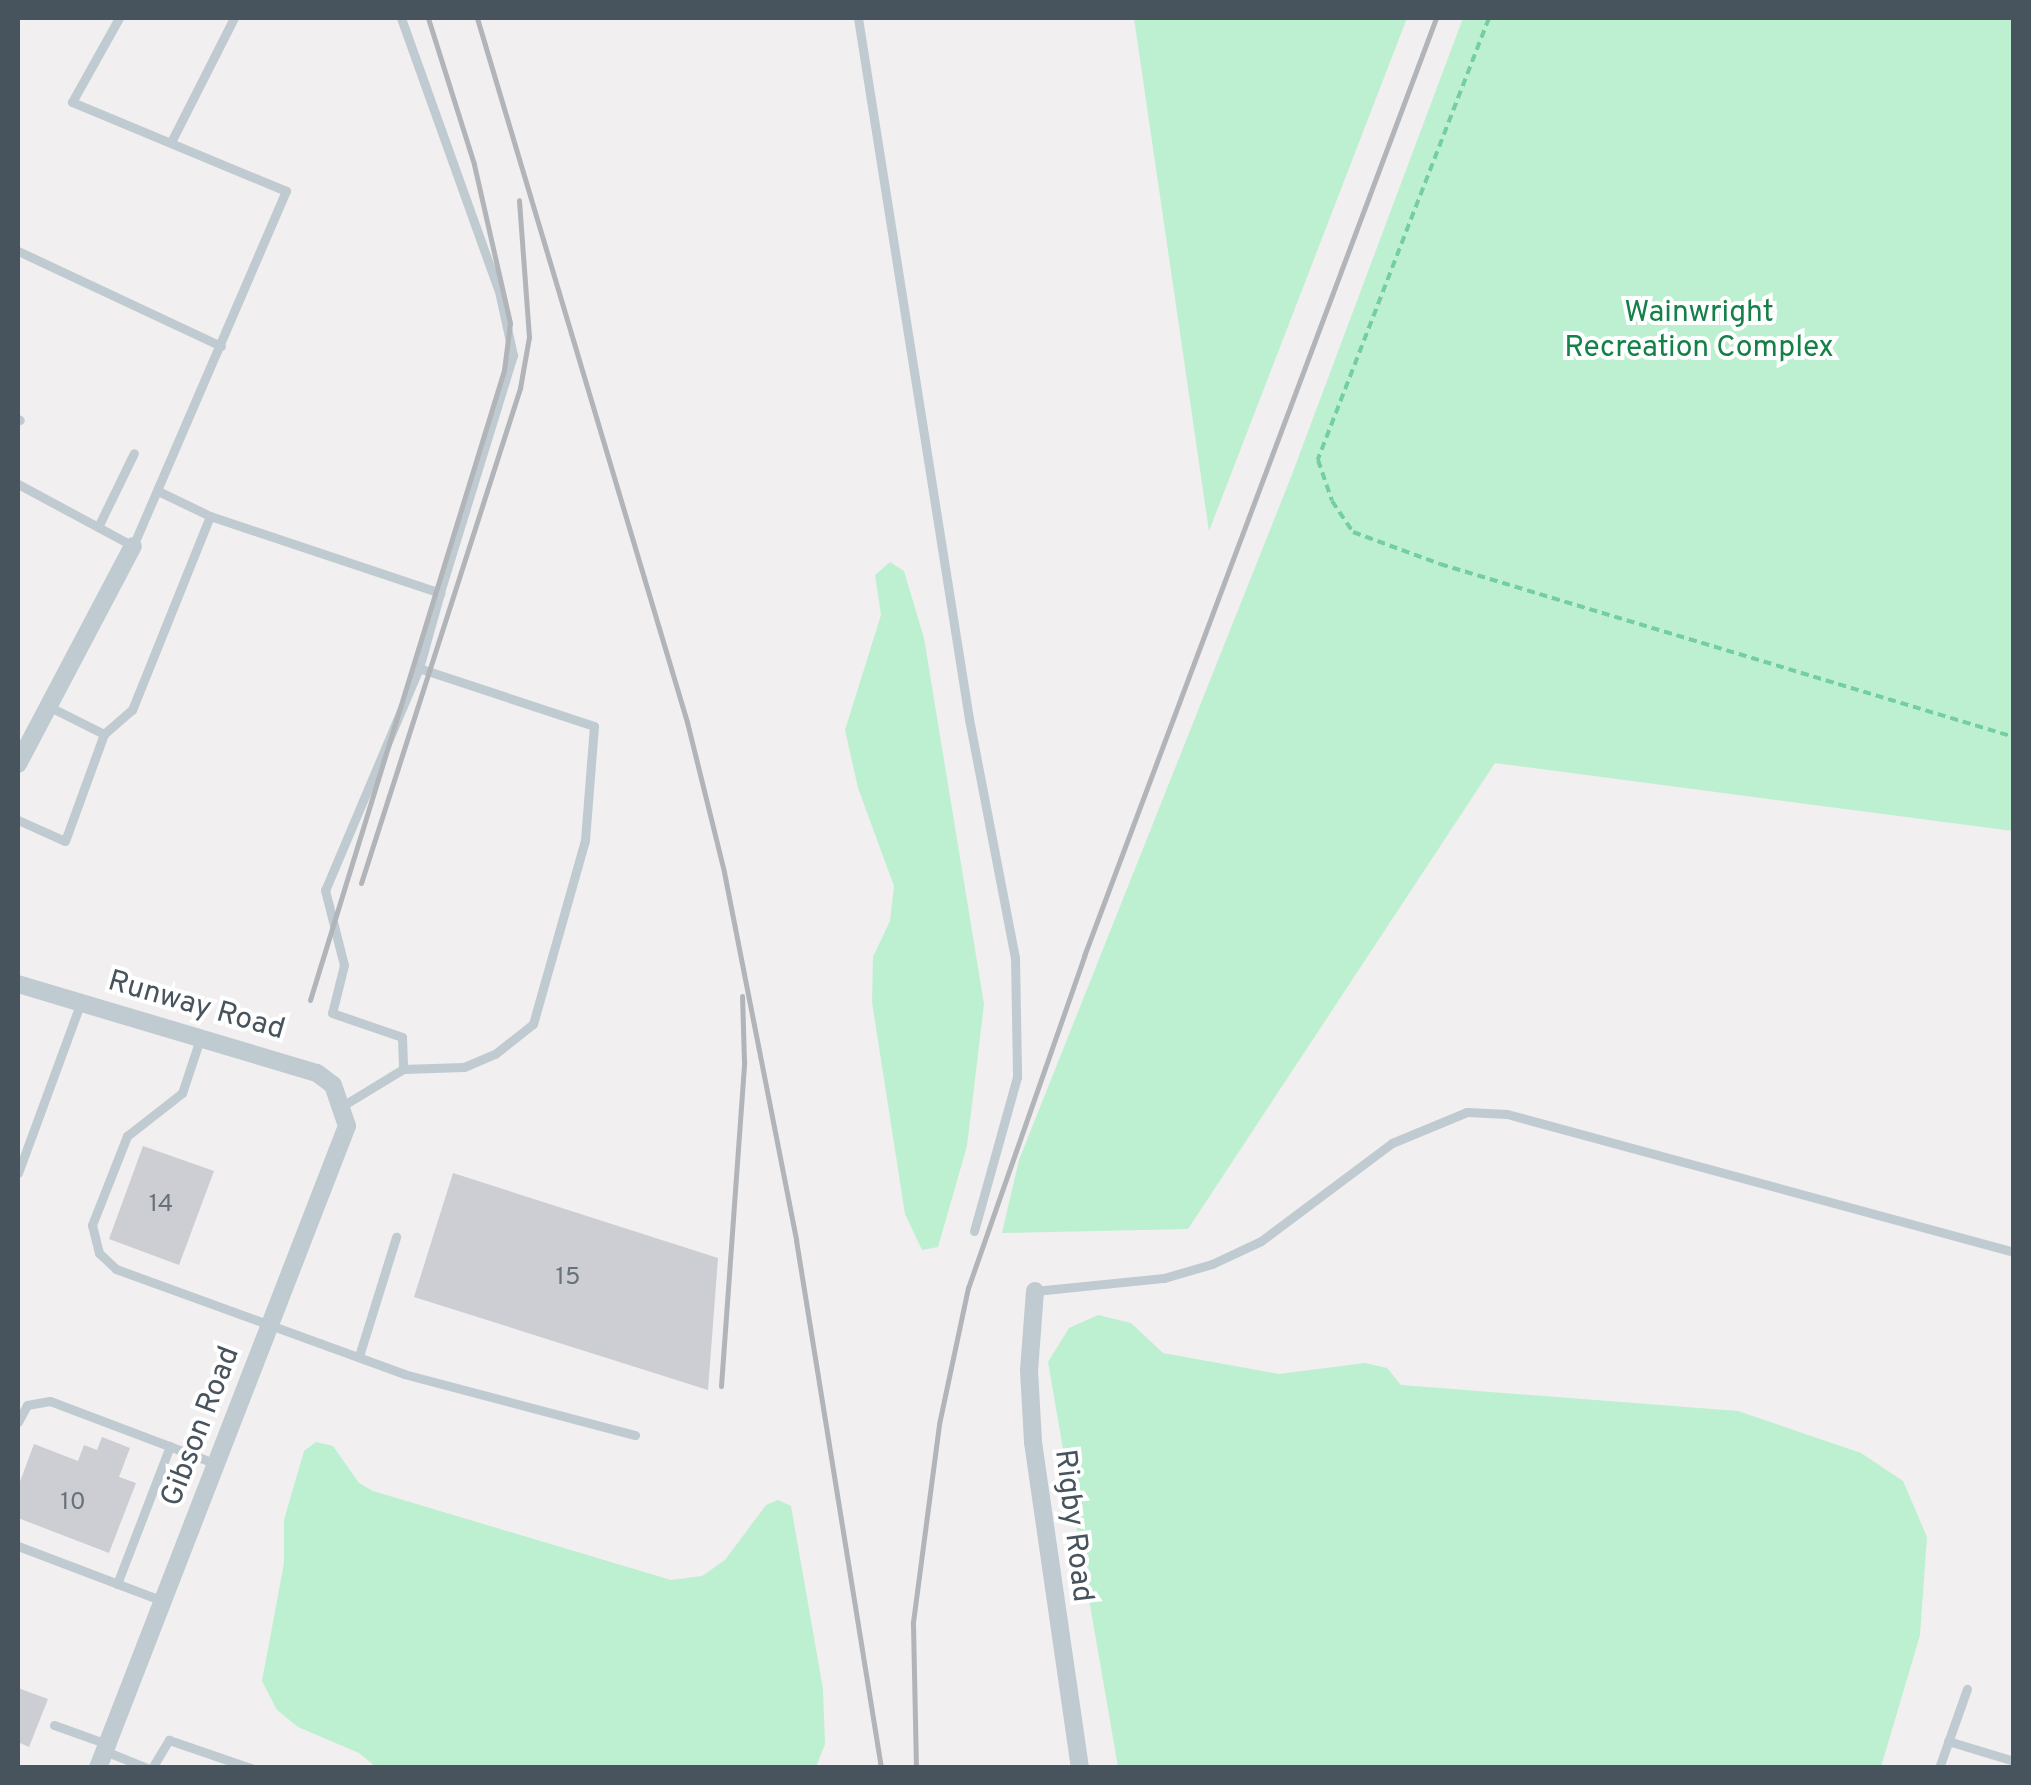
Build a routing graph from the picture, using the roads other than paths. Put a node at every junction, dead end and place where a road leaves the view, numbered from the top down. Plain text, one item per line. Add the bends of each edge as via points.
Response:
1 (119, 18) edge
2 (234, 18) edge
3 (402, 18) edge
4 (858, 18) edge
5 (171, 142) junction
6 (18, 251) edge
7 (221, 346) junction
8 (134, 454) dead end
9 (18, 484) edge
10 (158, 491) junction
11 (210, 516) junction
12 (98, 527) junction
13 (133, 546) junction
14 (440, 593) junction
15 (419, 668) junction
16 (48, 706) junction
17 (104, 734) junction
18 (18, 764) edge
19 (18, 820) edge
20 (18, 984) edge
21 (81, 1002) junction
22 (201, 1037) junction
23 (403, 1068) junction
24 (344, 1105) junction
25 (18, 1173) edge
26 (974, 1231) dead end
27 (396, 1236) dead end
28 (2014, 1252) edge
29 (1035, 1291) joint
30 (273, 1322) junction
31 (359, 1356) junction
32 (18, 1422) edge
33 (636, 1435) dead end
34 (170, 1446) junction
35 (217, 1464) junction
36 (18, 1546) edge
37 (117, 1584) junction
38 (164, 1601) junction
39 (1967, 1689) dead end
40 (54, 1725) dead end
41 (1948, 1741) junction
42 (103, 1754) edge
43 (2014, 1762) edge
44 (150, 1768) edge
45 (252, 1768) edge
46 (1080, 1768) edge
47 (1939, 1768) edge

1 - 5 lane via 72,102
2 - 5 lane
3 - 14 lane via 499,292 512,355
4 - 26 lane via 969,719 1015,957 1017,1077
5 - 7 lane via 286,191
6 - 7 lane
7 - 10 lane
8 - 12 lane
9 - 12 lane
10 - 11 lane
10 - 13 lane
11 - 14 lane
11 - 17 lane via 132,710
12 - 13 lane
13 - 16 street
14 - 15 lane
15 - 23 lane via 325,890 344,965 332,1014 402,1036
15 - 23 lane via 594,726 585,840 534,1024 496,1054 464,1067
16 - 17 lane
16 - 18 street
17 - 19 lane via 64,841
20 - 21 street, Runway Road
21 - 22 street, Runway Road
21 - 25 lane
22 - 24 street, Runway Road via 316,1073
22 - 30 lane via 182,1093 127,1136 92,1225 93,1242 116,1269
23 - 24 lane
24 - 30 street, Gibson Road via 342,1147
27 - 31 lane
28 - 29 lane via 1507,1114 1467,1112 1392,1143 1261,1240 1212,1264 1164,1278
29 - 46 street, Rigby Road via 1029,1399
30 - 31 lane
30 - 35 street, Gibson Road
31 - 33 lane
32 - 34 lane via 28,1405 50,1401
34 - 35 lane
34 - 37 lane
35 - 38 street, Gibson Road
36 - 37 lane
37 - 38 lane
38 - 42 street, Gibson Road
39 - 41 lane
40 - 42 lane
41 - 43 lane
41 - 47 lane
42 - 44 lane
44 - 45 lane via 168,1740

